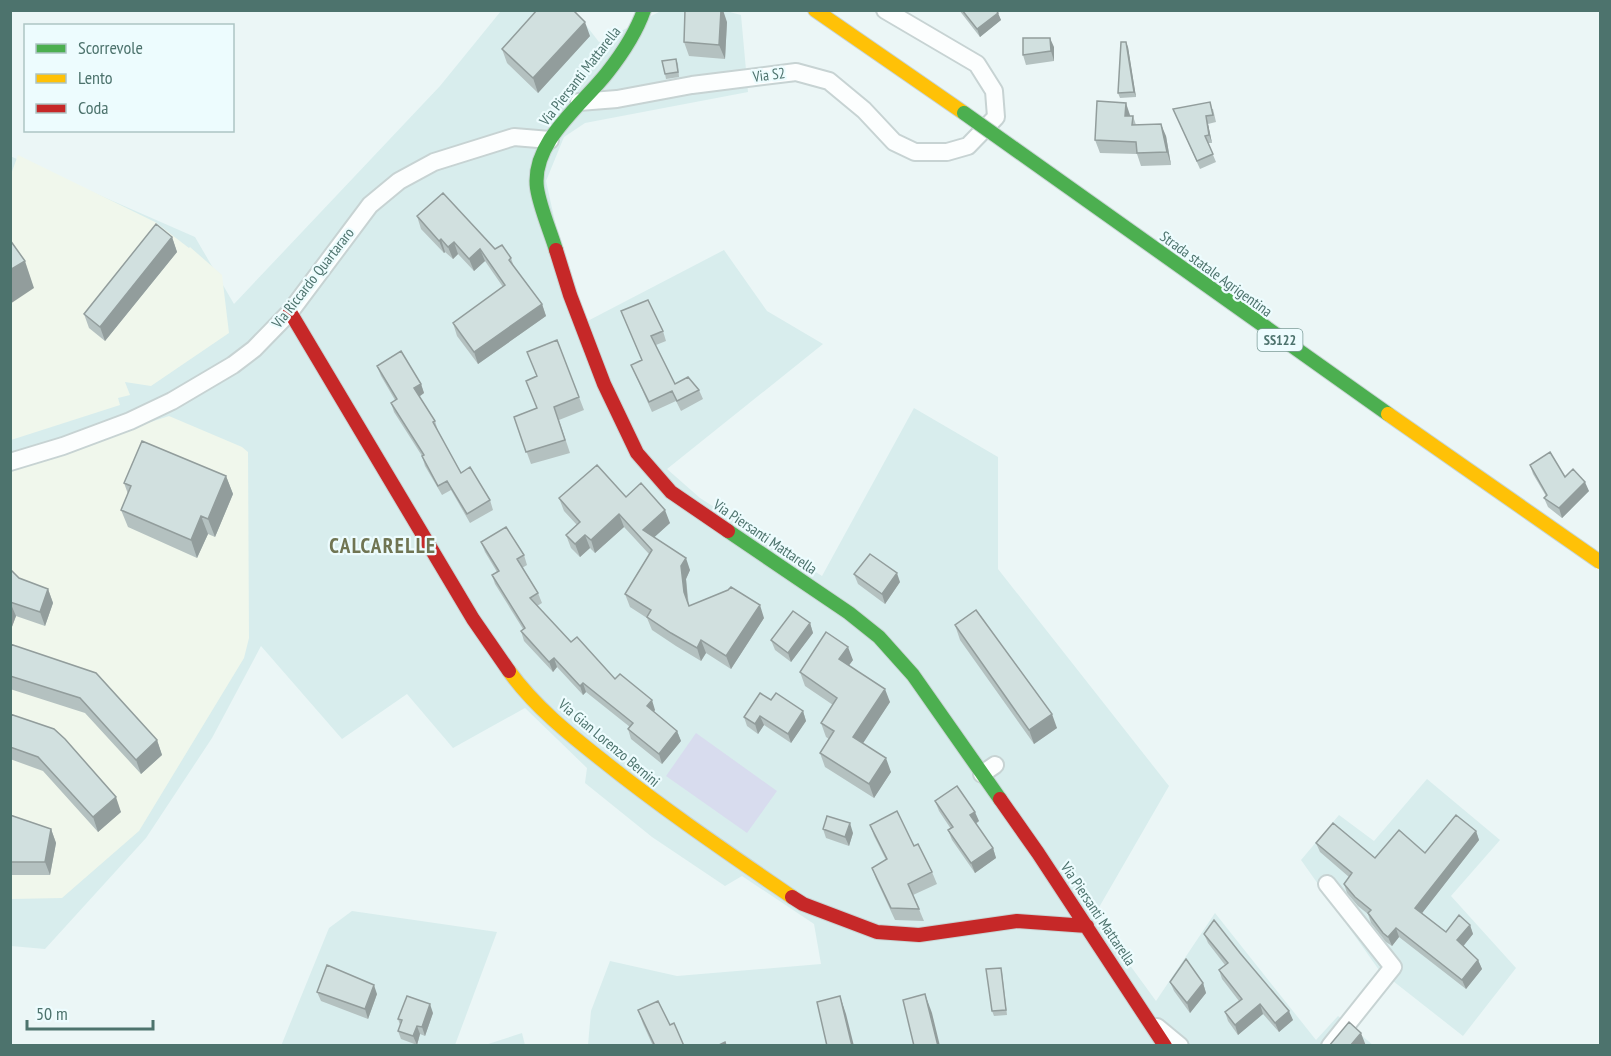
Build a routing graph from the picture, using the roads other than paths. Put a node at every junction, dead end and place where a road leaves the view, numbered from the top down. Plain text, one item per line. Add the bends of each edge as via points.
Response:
1 (644, 10) edge
2 (815, 10) edge
3 (885, 10) edge
4 (579, 102) junction
5 (550, 140) junction
6 (290, 312) junction
7 (10, 462) edge
8 (1600, 562) edge
9 (1328, 884) dead end
10 (1087, 926) junction
11 (1149, 1021) junction
12 (1165, 1046) edge
13 (1180, 1046) edge
14 (1330, 1046) edge

1 - 4 street, Via Piersanti Mattarella via 638,28 607,74
2 - 8 street, Strada statale Agrigentina / SS122, bridge
3 - 4 street, Via S2 via 977,64 994,91 996,117 968,146 947,152 915,152 894,142 829,81 796,72
4 - 5 street, Via Piersanti Mattarella
5 - 6 street, Via Riccardo Quartararo via 514,137 434,162 399,182 370,205
5 - 10 street, Via Piersanti Mattarella via 540,162 537,188 587,339 622,425 638,453 680,501 879,637 989,769
6 - 7 street, Via Riccardo Quartararo via 233,366 172,401 108,429
6 - 10 street, Via Gian Lorenzo Bernini via 473,619 521,688 570,735 651,800 803,904 877,932 933,934 1017,921
9 - 14 street via 1394,967
10 - 11 street, Via Piersanti Mattarella
11 - 12 street, Via Piersanti Mattarella
11 - 13 street

